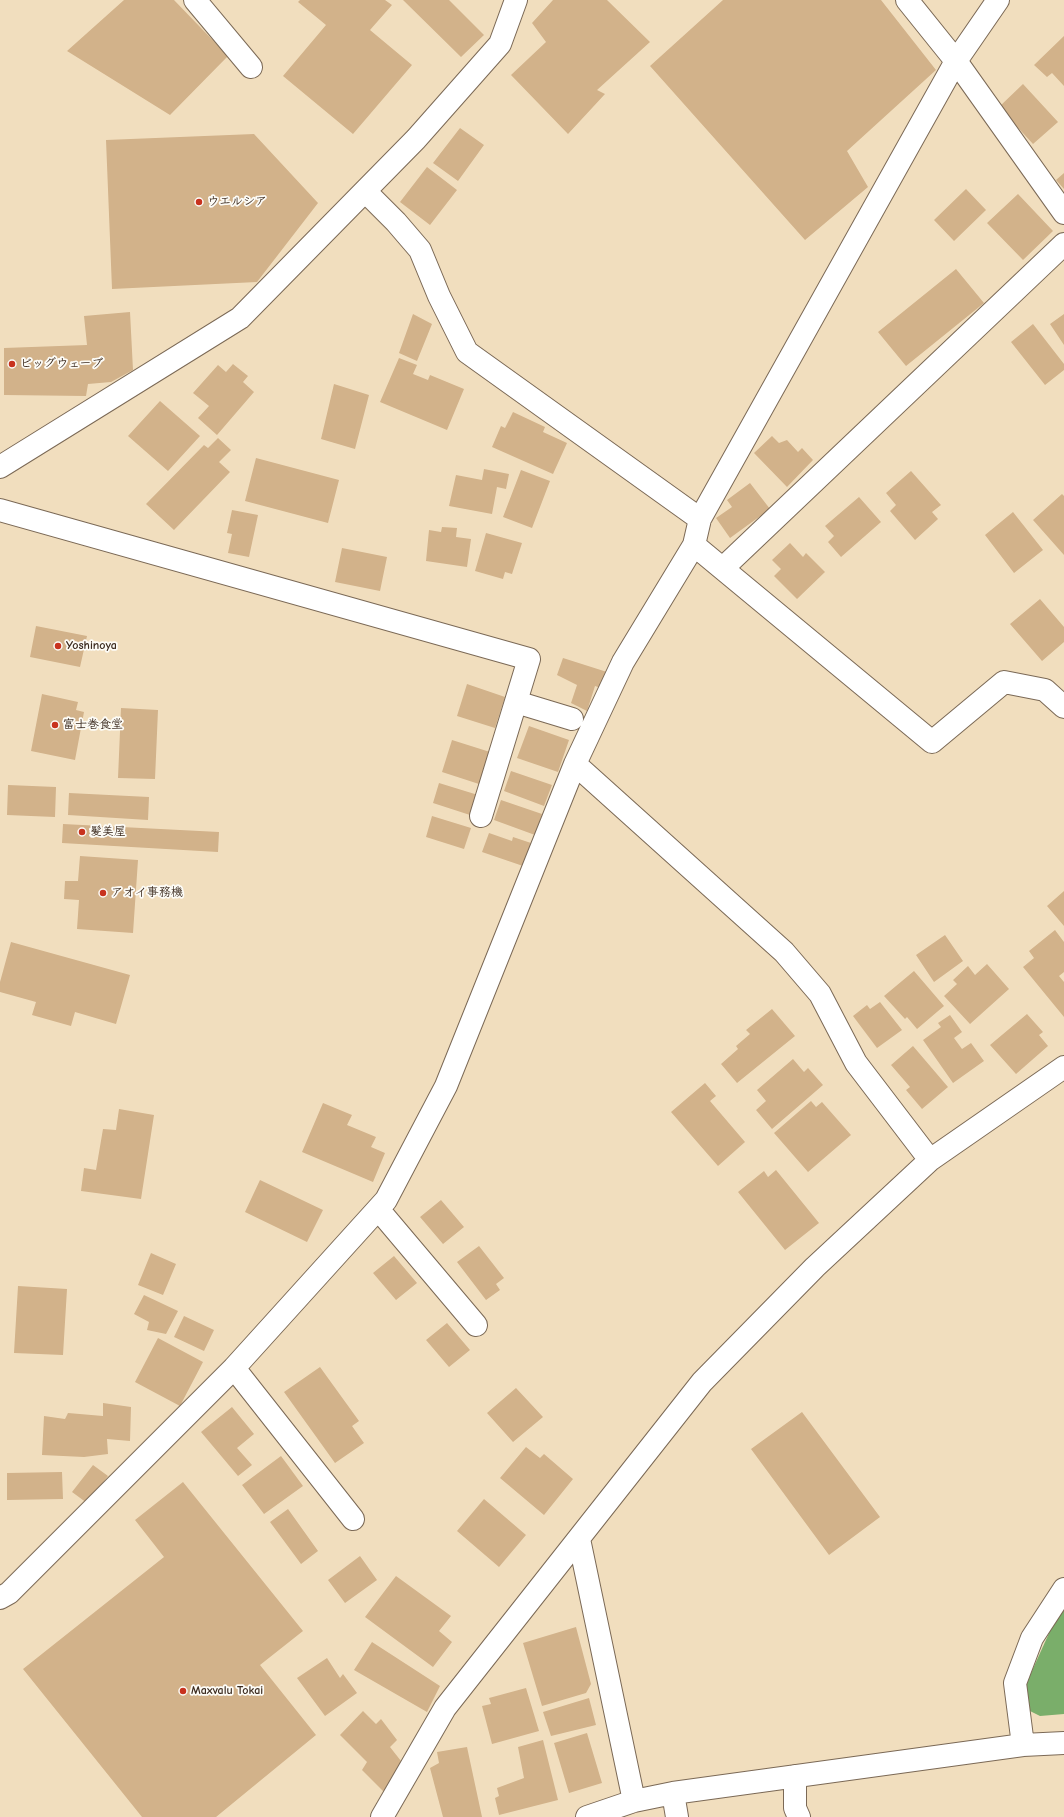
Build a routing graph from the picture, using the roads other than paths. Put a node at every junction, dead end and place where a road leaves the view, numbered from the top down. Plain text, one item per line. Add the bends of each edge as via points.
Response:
1 (195, 0) edge
2 (516, 0) edge
3 (907, 0) edge
4 (998, 0) edge
5 (956, 61) junction
6 (251, 67) dead end
7 (366, 192) junction
8 (1064, 213) edge
9 (1063, 248) edge
10 (0, 467) edge
11 (0, 510) edge
12 (700, 519) junction
13 (694, 545) junction
14 (723, 568) junction
15 (516, 702) junction
16 (1064, 707) edge
17 (572, 719) dead end
18 (575, 764) junction
19 (482, 816) dead end
20 (1064, 1067) edge
21 (930, 1160) junction
22 (378, 1209) junction
23 (476, 1325) dead end
24 (234, 1368) junction
25 (354, 1519) dead end
26 (579, 1539) junction
27 (1064, 1589) edge
28 (0, 1598) edge
29 (1064, 1743) edge
30 (1022, 1745) junction
31 (794, 1776) junction
32 (673, 1793) junction
33 (634, 1801) junction
34 (382, 1817) edge
35 (587, 1817) edge
36 (677, 1817) edge
37 (799, 1817) edge

1 - 6 street
2 - 7 street via 500,44
3 - 5 street
4 - 5 street
5 - 8 street
5 - 12 street
7 - 10 street via 240,318
7 - 12 street via 420,250 467,352
9 - 14 street
11 - 15 street via 529,659
12 - 13 street
13 - 14 street
13 - 18 street via 622,662
14 - 16 street via 932,742 1004,682 1044,690
15 - 17 street
15 - 19 street
18 - 21 street via 784,952 820,994 856,1063
18 - 22 street via 446,1086 386,1200
20 - 21 street
21 - 26 street via 815,1267 702,1382
22 - 23 street
22 - 24 street
24 - 25 street
24 - 28 street via 9,1593
26 - 33 street
26 - 34 street via 445,1708
27 - 30 street via 1032,1638 1015,1683
29 - 30 street
30 - 31 street
31 - 32 street
31 - 37 street via 795,1808
32 - 33 street
32 - 36 street
33 - 35 street

